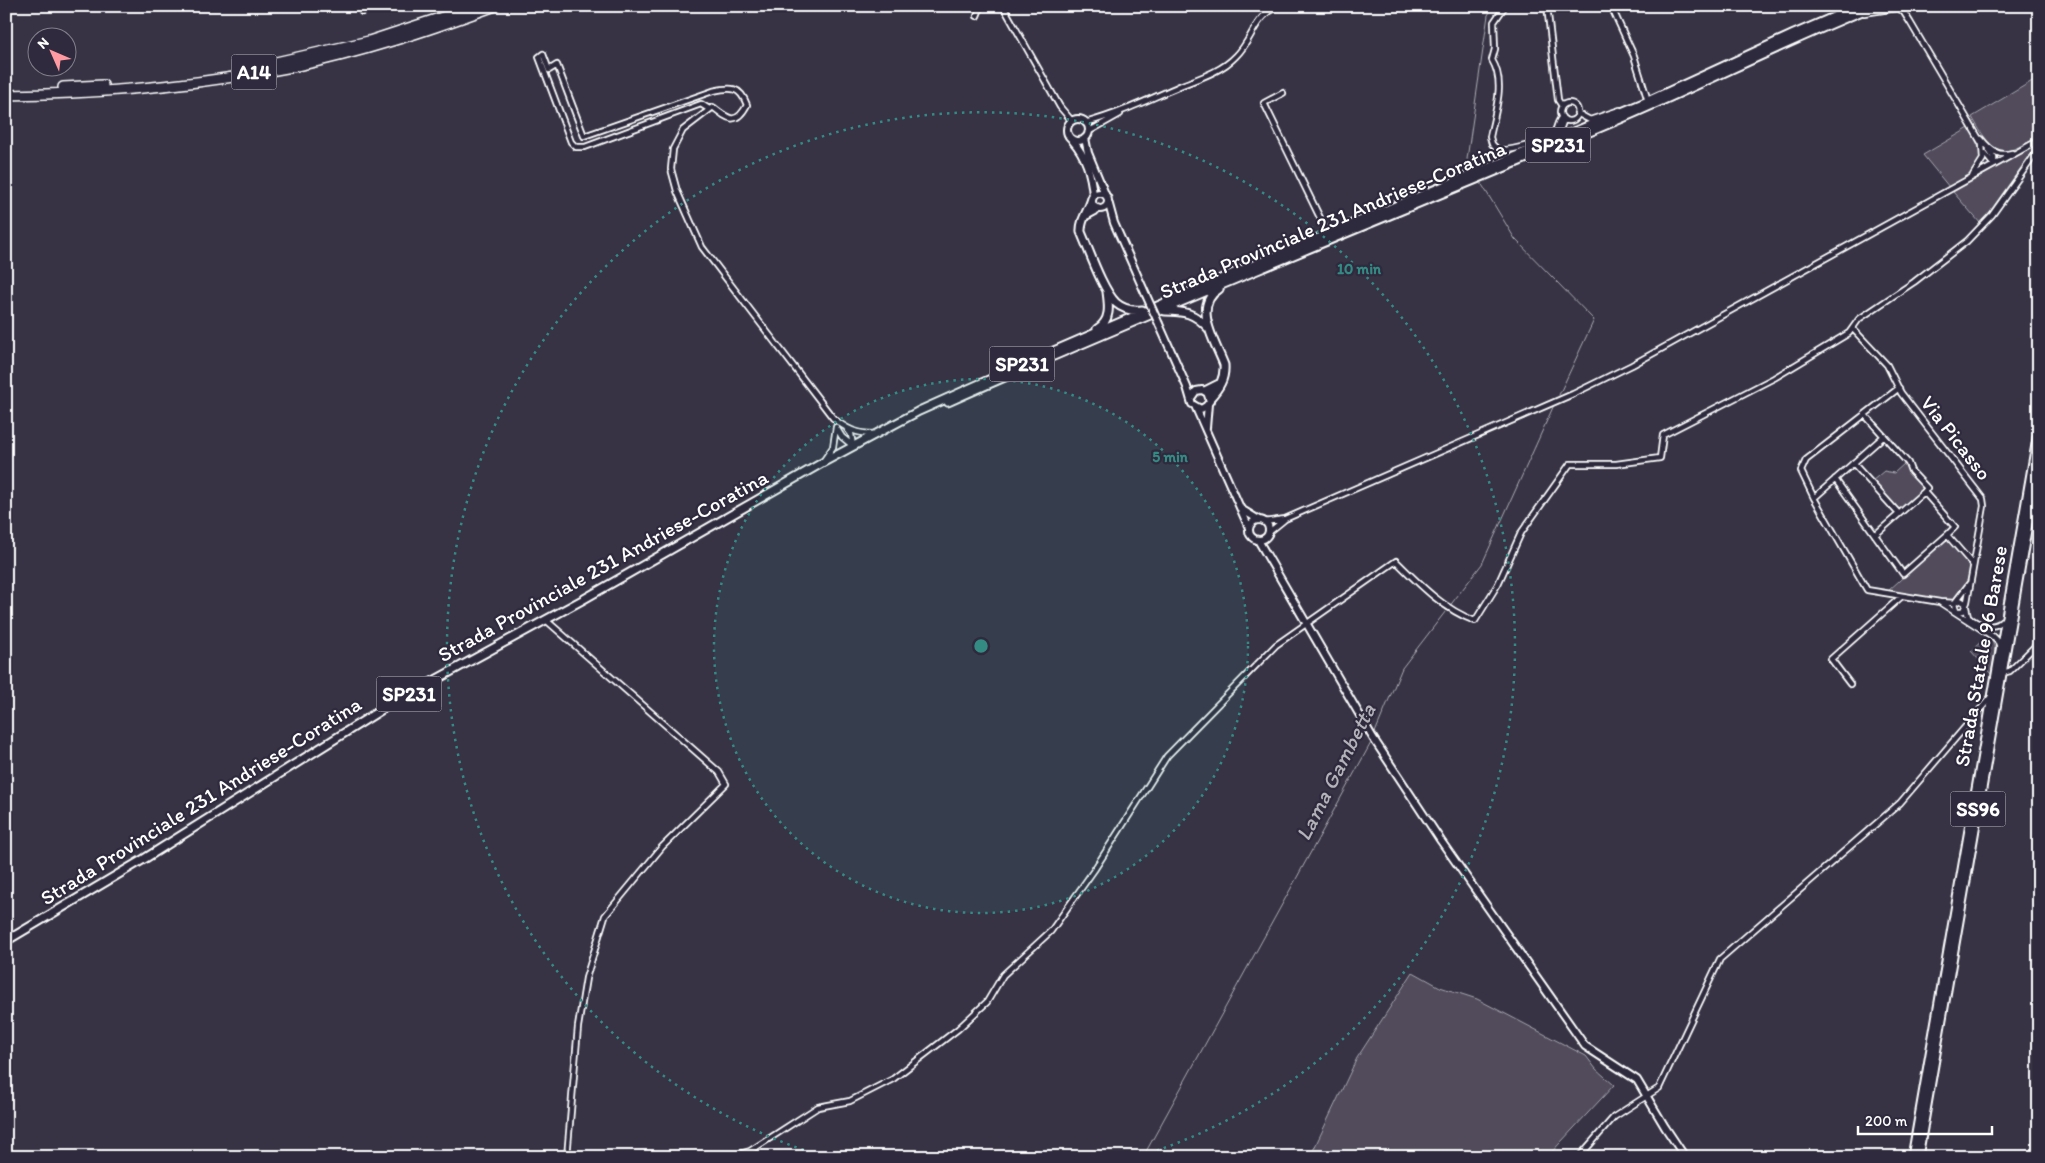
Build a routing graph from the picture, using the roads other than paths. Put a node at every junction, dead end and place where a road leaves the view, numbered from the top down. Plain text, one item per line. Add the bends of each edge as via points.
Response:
1 (366, 6) edge
2 (476, 6) edge
3 (494, 6) edge
4 (981, 6) edge
5 (1003, 6) edge
6 (1276, 6) edge
7 (1505, 6) edge
8 (1547, 6) edge
9 (1611, 6) edge
10 (1846, 6) edge
11 (1859, 6) edge
12 (1875, 6) edge
13 (1903, 6) edge
14 (362, 12) dead end
15 (1853, 15) junction
16 (977, 16) dead end
17 (1829, 19) junction
18 (1910, 22) junction
19 (6, 88) edge
20 (1283, 93) dead end
21 (6, 94) edge
22 (1648, 101) junction
23 (1562, 106) junction
24 (709, 108) junction
25 (1125, 110) junction
26 (1627, 110) junction
27 (1577, 113) junction
28 (1563, 118) junction
29 (1072, 121) junction
30 (1085, 123) junction
31 (1087, 135) junction
32 (1072, 140) junction
33 (2038, 140) edge
34 (1538, 148) junction
35 (1985, 149) junction
36 (2022, 150) junction
37 (1994, 165) junction
38 (1969, 180) junction
39 (1105, 194) junction
40 (1093, 196) junction
41 (1108, 201) junction
42 (1100, 208) junction
43 (1084, 217) junction
44 (1114, 224) junction
45 (1328, 234) junction
46 (1238, 278) junction
47 (1108, 292) junction
48 (1160, 308) junction
49 (1210, 329) junction
50 (1853, 329) junction
51 (1086, 337) junction
52 (1181, 373) junction
53 (1221, 382) junction
54 (1898, 388) junction
55 (1202, 390) junction
56 (1191, 398) junction
57 (1209, 401) junction
58 (1196, 408) junction
59 (1865, 415) junction
60 (834, 418) junction
61 (836, 427) junction
62 (2039, 427) edge
63 (846, 428) junction
64 (886, 429) junction
65 (1206, 431) junction
66 (876, 434) junction
67 (1884, 436) junction
68 (853, 446) junction
69 (2039, 461) edge
70 (822, 463) junction
71 (1853, 463) junction
72 (1835, 479) junction
73 (1924, 492) junction
74 (1814, 498) junction
75 (1240, 508) junction
76 (1899, 514) junction
77 (1285, 519) junction
78 (1261, 521) junction
79 (1249, 528) junction
80 (1267, 535) junction
81 (1875, 535) junction
82 (1946, 535) junction
83 (1258, 540) junction
84 (1268, 556) junction
85 (1973, 565) junction
86 (1970, 583) junction
87 (1902, 596) junction
88 (1940, 602) junction
89 (1955, 602) junction
90 (1965, 608) junction
91 (1956, 612) junction
92 (2006, 613) junction
93 (546, 620) junction
94 (1306, 623) junction
95 (2039, 642) edge
96 (2000, 652) junction
97 (2002, 673) junction
98 (1850, 684) dead end
99 (1992, 696) junction
100 (6, 941) edge
101 (1648, 1096) junction
102 (567, 1157) edge
103 (729, 1157) edge
104 (1579, 1157) edge
105 (1685, 1157) edge
106 (1912, 1157) edge
107 (1918, 1157) edge

1 - 14 street
2 - 19 highway, A14 via 369,41 248,68 113,85
3 - 21 highway, A14 via 372,46 291,67 146,88
4 - 16 street
5 - 29 street via 1060,107
6 - 25 street via 1254,27 1236,57 1220,69
7 - 28 street via 1494,22 1496,49 1492,60 1498,69 1500,84 1490,136 1492,144 1498,150 1512,150 1545,138 1554,132 1558,121
8 - 23 street via 1558,100
9 - 22 street via 1634,56
10 - 17 main road
11 - 17 main road, Strada Provinciale 231 Andriese-Coratina / SP231
12 - 15 main road, Strada Provinciale 231 Andriese-Coratina / SP231
13 - 18 street
15 - 18 street via 1897,8
15 - 46 main road, Strada Provinciale 231 Andriese-Coratina / SP231 via 1615,122
17 - 22 main road, Strada Provinciale 231 Andriese-Coratina / SP231
18 - 35 street
20 - 45 street via 1264,103
22 - 26 main road, Strada Provinciale 231 Andriese-Coratina / SP231
23 - 27 street via 1571,103 1577,108
23 - 28 street
24 - 24 street via 701,104 585,147 576,147 570,142 539,57 543,54 549,70 557,65 584,136 713,91 736,89 744,96 747,105 742,116 733,119 725,118 713,107
24 - 60 street via 682,130 672,149 671,169 677,191 702,247
25 - 30 street
25 - 31 street
26 - 27 street via 1616,110 1590,120
26 - 34 main road, Strada Provinciale 231 Andriese-Coratina / SP231
27 - 28 street via 1572,120
28 - 34 street via 1559,133
29 - 30 main road
29 - 32 main road via 1067,131
30 - 31 main road
31 - 32 main road via 1079,141
31 - 39 main road via 1088,153
32 - 40 main road via 1080,149 1092,177
33 - 36 street
33 - 50 street via 2039,149 1974,235 1914,282 1859,319
34 - 45 main road, Strada Provinciale 231 Andriese-Coratina / SP231
35 - 36 street via 2005,155
35 - 37 street via 1988,160
35 - 38 street via 1981,165
36 - 37 street
37 - 38 street
38 - 77 street via 1623,369
39 - 40 main road via 1099,192
39 - 41 main road
40 - 42 main road via 1093,206
40 - 43 main road
41 - 42 main road
41 - 44 main road
42 - 43 main road
42 - 44 main road
43 - 47 main road via 1081,232
44 - 52 main road, bridge
45 - 48 main road, Strada Provinciale 231 Andriese-Coratina / SP231
46 - 48 main road, Strada Provinciale 231 Andriese-Coratina / SP231
46 - 49 main road via 1208,298 1206,318
47 - 48 main road via 1117,304 1126,309
47 - 51 main road via 1107,318 1102,326
48 - 49 main road via 1190,313
48 - 51 main road, Strada Provinciale 231 Andriese-Coratina / SP231
48 - 64 main road, Strada Provinciale 231 Andriese-Coratina / SP231
49 - 53 main road via 1224,365
50 - 54 street, Via Picasso via 1887,365
50 - 94 street via 1774,378 1663,435 1660,458 1616,464 1570,464 1521,533 1498,584 1475,621 1458,614 1429,593 1396,561
51 - 64 main road, Strada Provinciale 231 Andriese-Coratina / SP231 via 958,393
52 - 55 main road
52 - 56 main road
53 - 55 main road
53 - 57 main road
54 - 59 street
54 - 85 street, Via Picasso via 1983,499
55 - 56 main road via 1193,392
55 - 57 main road
56 - 58 main road
57 - 58 main road
57 - 65 main road
58 - 65 main road
59 - 67 street
59 - 74 street via 1806,460 1801,471
60 - 61 street
60 - 63 street
61 - 68 street
61 - 70 street via 833,447
62 - 92 main road, Strada Statale 96 Barese / SS96
63 - 66 street
63 - 68 street
64 - 66 main road, Strada Provinciale 231 Andriese-Coratina / SP231
65 - 75 main road
66 - 68 main road, Strada Provinciale 231 Andriese-Coratina / SP231
67 - 71 street
67 - 73 street via 1927,488
68 - 70 main road, Strada Provinciale 231 Andriese-Coratina / SP231
69 - 97 main road, Strada Statale 96 Barese / SS96
70 - 93 main road, Strada Provinciale 231 Andriese-Coratina / SP231
71 - 72 street
71 - 76 street
72 - 74 street
72 - 81 street
73 - 76 street
73 - 82 street via 1955,527
74 - 87 street via 1867,590
75 - 78 main road
75 - 79 main road
76 - 81 street
77 - 78 street
77 - 80 street
78 - 79 main road via 1251,523
78 - 80 main road via 1268,527
79 - 83 main road via 1252,538
80 - 83 main road
80 - 84 main road
81 - 82 street via 1903,574
82 - 85 street
83 - 84 main road
84 - 94 main road
85 - 86 street, Via Picasso
86 - 89 street
86 - 90 street, Via Picasso
87 - 88 street
87 - 98 street via 1831,659
88 - 89 street
88 - 91 street
89 - 90 street via 1964,602
89 - 91 street
90 - 91 street
90 - 92 street via 1971,620 1985,625 1998,625
91 - 96 street via 1995,639
92 - 96 main road, Strada Statale 96 Barese / SS96
93 - 100 main road, Strada Provinciale 231 Andriese-Coratina / SP231 via 384,708
93 - 102 street via 719,772 726,784 662,847 605,916 586,978 578,1027
94 - 101 main road via 1397,776 1585,1046 1633,1076
94 - 103 street via 1276,645 1167,756 1051,931 1004,975 987,1002 958,1029 893,1078 850,1101 818,1107 750,1151
95 - 97 street via 2010,671
96 - 99 main road, Strada Statale 96 Barese / SS96
97 - 107 main road, Strada Statale 96 Barese / SS96
99 - 101 street via 1900,802 1720,959 1659,1088
99 - 106 main road, Strada Statale 96 Barese / SS96
101 - 104 street via 1614,1118
101 - 105 main road

